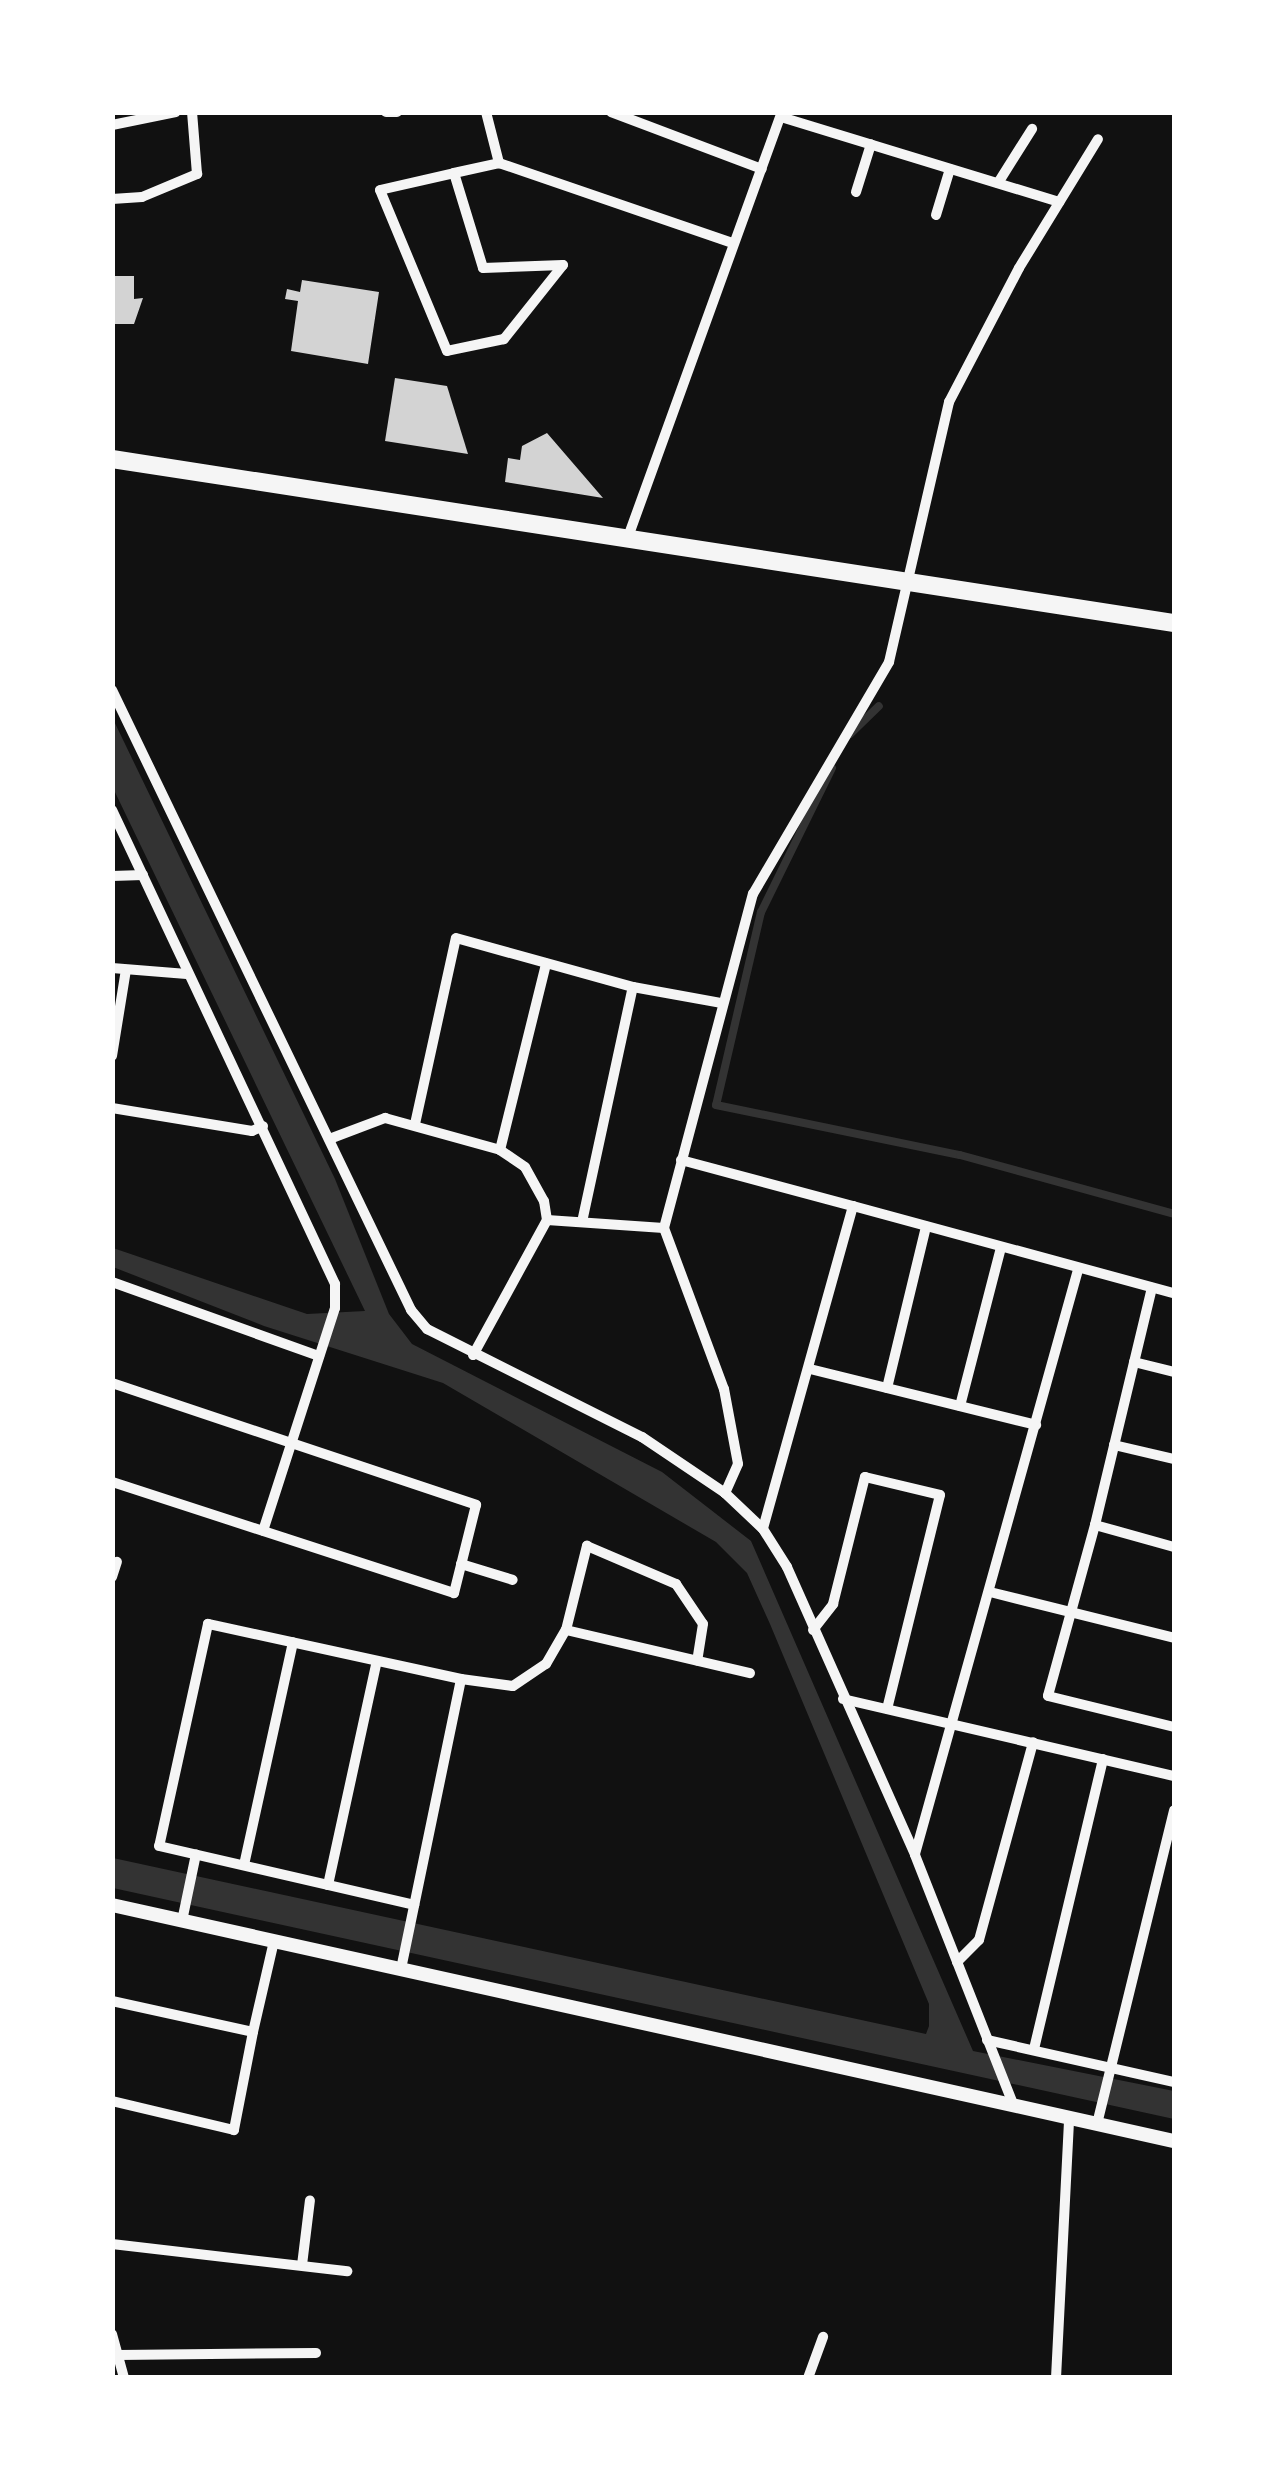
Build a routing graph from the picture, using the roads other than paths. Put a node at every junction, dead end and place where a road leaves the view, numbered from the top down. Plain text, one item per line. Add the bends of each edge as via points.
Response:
1 (176, 112) edge
2 (192, 112) edge
3 (386, 112) edge
4 (397, 112) edge
5 (486, 112) edge
6 (611, 112) edge
7 (782, 115) edge
8 (112, 125) edge
9 (1032, 129) dead end
10 (1098, 140) dead end
11 (871, 144) junction
12 (498, 163) junction
13 (762, 169) junction
14 (950, 169) junction
15 (454, 173) junction
16 (998, 183) junction
17 (856, 192) dead end
18 (112, 199) edge
19 (1059, 202) junction
20 (936, 215) dead end
21 (732, 243) junction
22 (112, 459) edge
23 (628, 537) junction
24 (910, 582) junction
25 (1174, 623) edge
26 (112, 690) edge
27 (112, 810) edge
28 (143, 875) junction
29 (112, 876) edge
30 (546, 964) junction
31 (112, 968) edge
32 (126, 970) junction
33 (186, 974) junction
34 (633, 987) junction
35 (721, 1002) junction
36 (112, 1056) edge
37 (112, 1108) edge
38 (414, 1124) junction
39 (262, 1126) junction
40 (332, 1138) junction
41 (500, 1150) junction
42 (681, 1160) junction
43 (853, 1206) junction
44 (546, 1220) junction
45 (582, 1222) junction
46 (926, 1227) junction
47 (664, 1228) junction
48 (1001, 1248) junction
49 (1078, 1270) junction
50 (112, 1282) edge
51 (1152, 1288) junction
52 (1174, 1293) edge
53 (320, 1352) junction
54 (473, 1355) junction
55 (1134, 1362) junction
56 (810, 1368) junction
57 (1174, 1372) edge
58 (112, 1383) edge
59 (887, 1388) junction
60 (960, 1406) junction
61 (1036, 1425) junction
62 (292, 1444) junction
63 (1114, 1445) junction
64 (1174, 1459) edge
65 (112, 1482) edge
66 (725, 1493) junction
67 (1095, 1525) junction
68 (763, 1529) junction
69 (263, 1531) junction
70 (1174, 1547) edge
71 (117, 1562) dead end
72 (461, 1564) junction
73 (112, 1576) edge
74 (512, 1580) dead end
75 (990, 1592) junction
76 (1070, 1612) junction
77 (566, 1630) junction
78 (814, 1630) junction
79 (1174, 1638) edge
80 (293, 1642) junction
81 (697, 1660) junction
82 (378, 1661) junction
83 (750, 1673) dead end
84 (461, 1680) junction
85 (843, 1700) junction
86 (887, 1709) junction
87 (952, 1724) junction
88 (1174, 1728) edge
89 (1033, 1742) junction
90 (1103, 1760) junction
91 (1174, 1776) edge
92 (1174, 1810) edge
93 (196, 1854) junction
94 (914, 1855) junction
95 (244, 1866) junction
96 (328, 1885) junction
97 (112, 1905) edge
98 (414, 1905) junction
99 (183, 1915) junction
100 (274, 1942) junction
101 (956, 1962) junction
102 (402, 1963) junction
103 (112, 2001) edge
104 (254, 2032) junction
105 (989, 2042) junction
106 (1034, 2049) junction
107 (1110, 2070) junction
108 (1174, 2082) edge
109 (112, 2101) edge
110 (1014, 2104) junction
111 (1068, 2118) junction
112 (1096, 2124) junction
113 (1174, 2140) edge
114 (310, 2200) dead end
115 (112, 2244) edge
116 (302, 2265) junction
117 (347, 2270) dead end
118 (112, 2334) edge
119 (823, 2337) dead end
120 (316, 2354) dead end
121 (118, 2355) junction
122 (124, 2378) edge
123 (808, 2378) edge
124 (1056, 2378) edge

1 - 8 street
2 - 18 street via 197,174 142,197
3 - 4 street
5 - 12 street
6 - 13 street
7 - 11 street
7 - 13 street
9 - 16 street
10 - 19 street
11 - 14 street
11 - 17 street
12 - 15 street
12 - 21 street
13 - 21 street
14 - 16 street
14 - 20 street
15 - 15 street via 380,190 447,350 504,339 563,265 483,268
16 - 19 street
19 - 24 street via 949,402
21 - 23 street
22 - 23 highway
23 - 24 highway
24 - 25 highway
24 - 35 street via 878,683 837,741 753,894
26 - 40 street
27 - 28 street
28 - 29 street
28 - 33 street
30 - 34 street
30 - 38 street via 456,938
30 - 41 street
31 - 32 street
32 - 33 street
32 - 36 street
33 - 39 street
34 - 35 street
34 - 45 street
35 - 42 street
37 - 39 street via 252,1130
38 - 40 street via 385,1118
38 - 41 street
39 - 53 street via 335,1284
40 - 54 street via 411,1310 427,1330
41 - 44 street via 525,1167 544,1201
42 - 43 street
42 - 47 street
43 - 46 street
43 - 56 street
44 - 45 street
44 - 54 street
45 - 47 street
46 - 48 street
46 - 59 street
47 - 66 street via 724,1390 738,1464
48 - 49 street
48 - 60 street
49 - 51 street
49 - 61 street
50 - 53 street
51 - 52 street
51 - 55 street
53 - 62 street
54 - 66 street via 642,1437
55 - 57 street
55 - 63 street
56 - 59 street
56 - 68 street
58 - 62 street
59 - 60 street
60 - 61 street
61 - 75 street
62 - 69 street
62 - 72 street via 476,1505
63 - 64 street
63 - 67 street
65 - 69 street
66 - 68 street
67 - 70 street
67 - 76 street
68 - 78 street
69 - 72 street via 454,1593
71 - 73 street
72 - 74 street
75 - 76 street
75 - 87 street
76 - 79 street
76 - 88 street via 1048,1696
77 - 81 street
77 - 81 street via 588,1546 676,1584 703,1624
77 - 84 street via 546,1664 513,1686
78 - 85 street
78 - 86 street via 833,1604 865,1477 940,1495
80 - 82 street
80 - 93 street via 208,1624 159,1846
80 - 95 street
81 - 83 street
82 - 84 street
82 - 96 street
84 - 98 street
85 - 86 street
85 - 94 street
86 - 87 street
87 - 89 street
87 - 94 street
89 - 90 street
89 - 101 street via 979,1940
90 - 91 street
90 - 106 street
92 - 107 street
93 - 95 street
93 - 99 street
94 - 101 street
95 - 96 street
96 - 98 street
97 - 99 street
98 - 102 street
99 - 100 street
100 - 102 street
100 - 104 street
101 - 105 street
102 - 110 street
103 - 104 street
104 - 109 street via 234,2130
105 - 106 street
105 - 110 street
106 - 107 street
107 - 108 street
107 - 112 street
110 - 111 street
111 - 112 street
111 - 124 street
112 - 113 street
114 - 116 street
115 - 116 street
116 - 117 street
118 - 121 street
119 - 123 street
120 - 121 street
121 - 122 street

